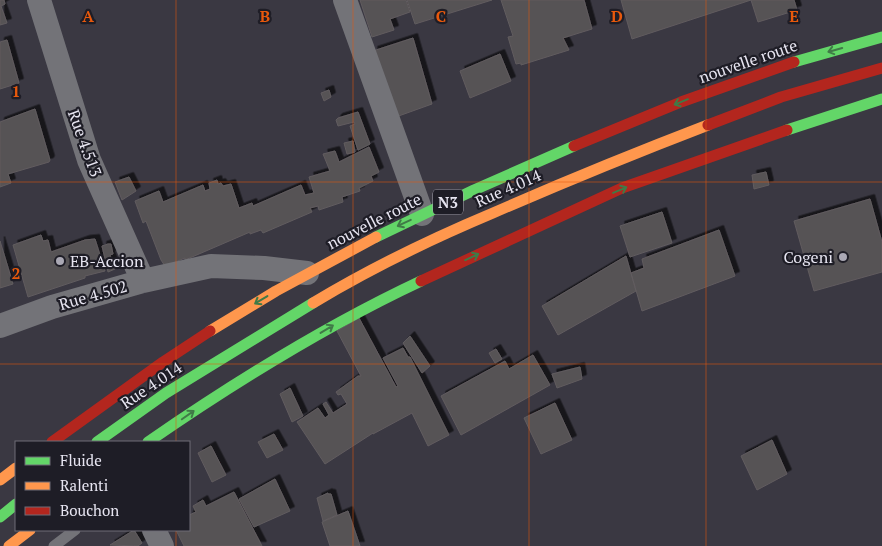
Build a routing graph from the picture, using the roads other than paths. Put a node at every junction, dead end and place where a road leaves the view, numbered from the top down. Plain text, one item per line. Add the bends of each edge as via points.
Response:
1 (39, 0) edge
2 (345, 0) edge
3 (882, 37) edge
4 (882, 68) edge
5 (882, 99) edge
6 (422, 214) junction
7 (307, 273) junction
8 (143, 281) junction
9 (0, 326) edge
10 (53, 441) edge
11 (98, 441) edge
12 (149, 441) edge
13 (15, 469) edge
14 (0, 480) edge
15 (15, 505) edge
16 (0, 517) edge
17 (29, 531) edge
18 (74, 531) edge
19 (154, 531) edge
20 (9, 546) edge
21 (54, 546) edge
22 (162, 546) edge

1 - 8 street, Rue 4.513 via 89,160
2 - 6 street
3 -> 6 highway, nouvelle route / N3 via 783,65 696,96 582,142
4 - 11 highway, Rue 4.014 via 780,97 580,174 430,240 336,289 166,393
12 -> 5 highway via 212,398 333,325 418,282 622,188
6 -> 7 highway, nouvelle route / N3
7 - 8 street, Rue 4.502 via 211,266
7 -> 10 highway, nouvelle route / N3 via 200,337
8 - 9 street, Rue 4.502 via 52,307
13 - 14 highway
15 - 16 highway
17 - 20 highway
18 - 21 lane
19 - 22 street

